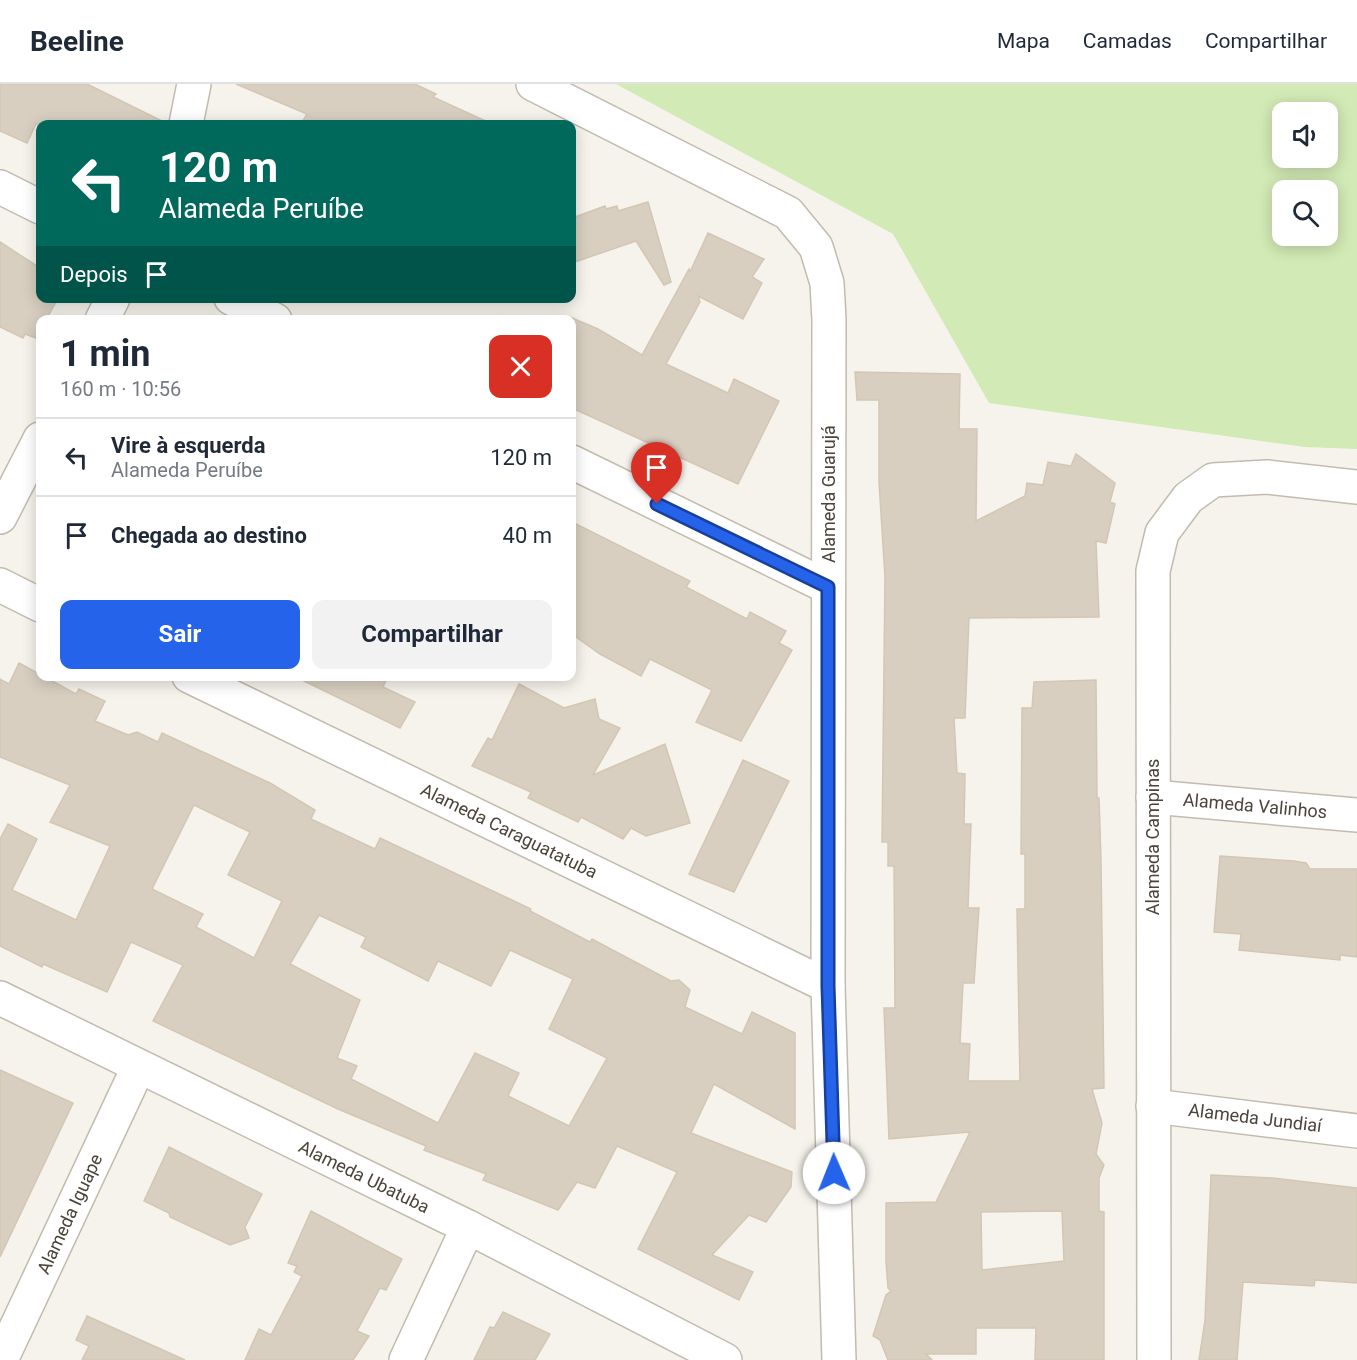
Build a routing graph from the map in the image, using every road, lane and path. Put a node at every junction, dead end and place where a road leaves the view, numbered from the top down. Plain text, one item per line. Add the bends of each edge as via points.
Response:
1 (194, 84) edge
2 (533, 84) edge
3 (187, 120) edge
4 (0, 188) edge
5 (36, 205) edge
6 (241, 303) edge
7 (265, 315) edge
8 (36, 447) edge
9 (576, 464) edge
10 (1357, 488) edge
11 (0, 517) edge
12 (0, 585) edge
13 (828, 587) junction
14 (36, 603) edge
15 (199, 681) edge
16 (1153, 797) junction
17 (1357, 815) edge
18 (828, 986) junction
19 (0, 998) edge
20 (138, 1068) junction
21 (1153, 1106) junction
22 (1357, 1131) edge
23 (468, 1227) junction
24 (1, 1360) edge
25 (406, 1360) edge
26 (725, 1360) edge
27 (839, 1360) edge
28 (1154, 1360) edge

1 - 3 street
2 - 13 street, Alameda Guarujá via 788,213 816,247 827,283 830,320
4 - 5 street
6 - 7 street
8 - 11 street
9 - 13 street
10 - 16 street, Alameda Campinas via 1267,477 1213,480 1188,498 1162,533 1153,571
12 - 14 street
13 - 18 street, Alameda Guarujá
15 - 18 street, Alameda Caraguatatuba
16 - 17 street, Alameda Valinhos
16 - 21 street, Alameda Campinas
18 - 27 street, Alameda Guarujá
19 - 20 street, Alameda Ubatuba
20 - 23 street, Alameda Ubatuba
20 - 24 street, Alameda Iguape
21 - 22 street, Alameda Jundiaí
21 - 28 street, Alameda Campinas
23 - 25 street
23 - 26 street, Alameda Ubatuba

